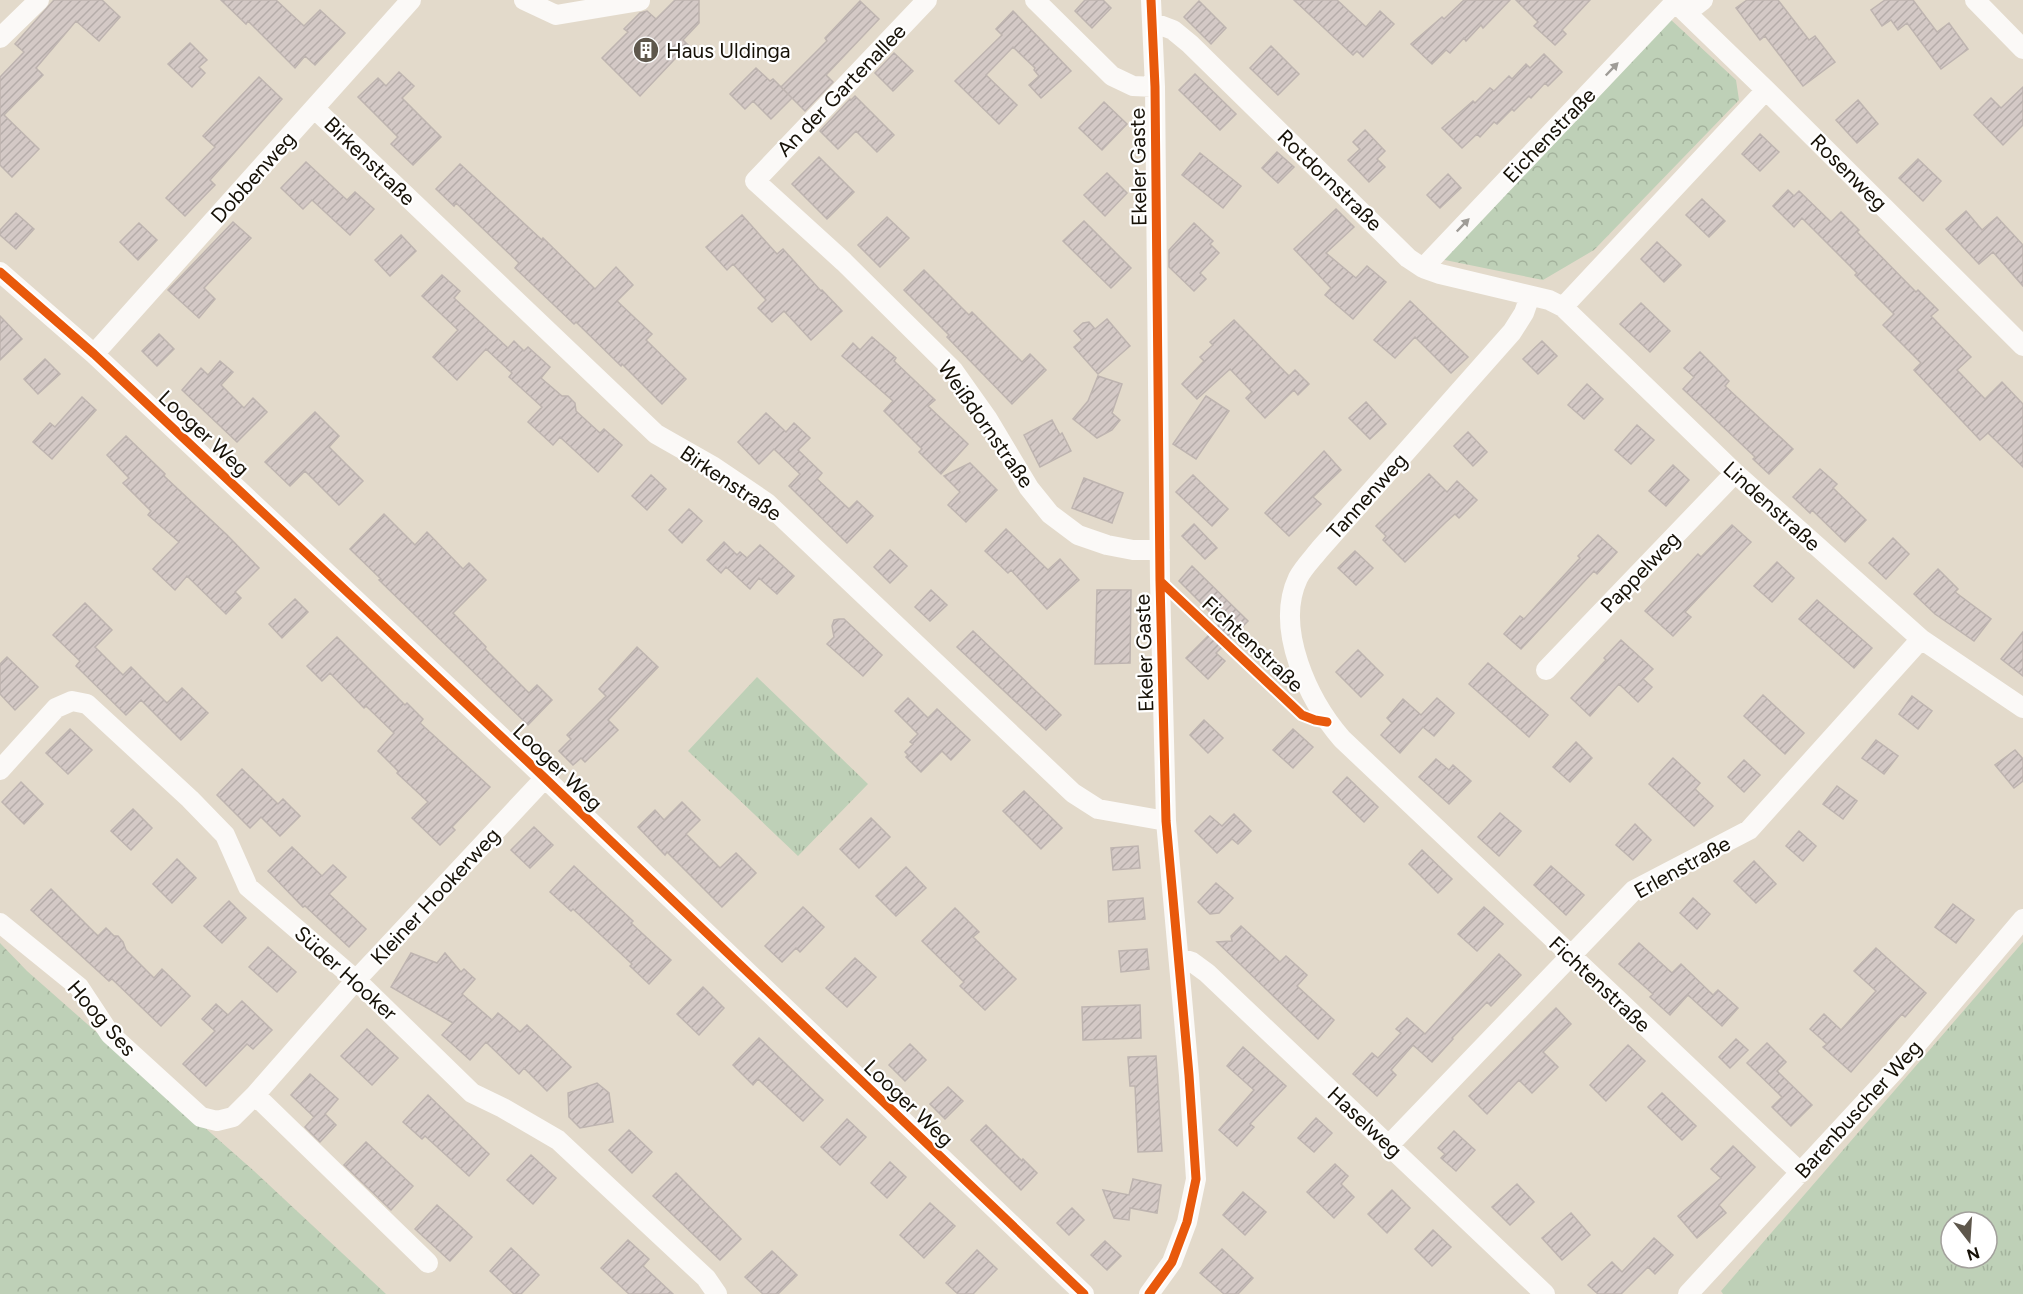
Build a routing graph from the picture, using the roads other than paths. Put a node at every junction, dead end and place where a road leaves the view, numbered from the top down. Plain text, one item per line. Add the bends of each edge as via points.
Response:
1 (39, 0) edge
2 (411, 0) edge
3 (524, 0) edge
4 (927, 0) edge
5 (1035, 0) edge
6 (1151, 0) edge
7 (1703, 0) edge
8 (1975, 0) edge
9 (640, 1) edge
10 (1678, 5) edge
11 (1152, 22) junction
12 (0, 38) edge
13 (2023, 50) edge
14 (1155, 87) junction
15 (1766, 90) junction
16 (315, 109) junction
17 (755, 181) joint
18 (1423, 268) junction
19 (0, 272) edge
20 (1530, 296) junction
21 (1563, 307) junction
22 (2023, 346) edge
23 (94, 354) junction
24 (1735, 473) junction
25 (1160, 550) junction
26 (1921, 639) junction
27 (1546, 670) dead end
28 (2023, 708) edge
29 (1327, 722) joint
30 (0, 770) edge
31 (544, 779) junction
32 (1166, 820) junction
33 (2023, 919) edge
34 (0, 923) edge
35 (1570, 956) junction
36 (1180, 958) junction
37 (356, 980) junction
38 (255, 1095) junction
39 (201, 1117) joint
40 (1390, 1144) junction
41 (1801, 1173) junction
42 (428, 1263) dead end
43 (717, 1294) edge
44 (1084, 1294) edge
45 (1149, 1294) edge
46 (1545, 1294) edge
47 (1688, 1294) edge

1 - 12 street
2 - 16 street, Dobbenweg
3 - 9 street via 556,15
4 - 17 street, An der Gartenallee
5 - 14 street via 1112,76 1133,86
6 - 11 street, Ekeler Gaste
7 - 10 street, Eichenstraße
8 - 13 street
10 - 15 street, Rosenweg
18 -> 10 street, Eichenstraße
11 - 14 street, Ekeler Gaste
11 - 18 street, Rotdornstraße via 1173,30 1190,44 1408,258
14 - 25 street, Ekeler Gaste
15 - 21 street
15 - 22 street, Rosenweg
16 - 23 street, Dobbenweg
16 - 32 street, Birkenstraße via 657,434 768,503 1073,793 1098,809
17 - 25 street, Weißdornstraße via 953,370 1050,514 1078,535 1107,545
18 - 20 street, Rotdornstraße
19 - 23 street, Looger Weg
20 - 21 street, Lindenstraße
20 - 29 street, Tannenweg via 1512,332 1298,577 1290,615 1292,640 1299,665
21 - 24 street, Lindenstraße
23 - 31 street, Looger Weg
24 - 26 street, Lindenstraße
24 - 27 street, Pappelweg
25 - 32 street, Ekeler Gaste
26 - 28 street, Lindenstraße
26 - 35 street, Erlenstraße via 1749,830 1634,890
29 - 35 street, Fichtenstraße
30 - 37 street, Süder Hooker via 56,708 72,701 87,704 225,835 248,887
31 - 37 street, Kleiner Hookerweg
31 - 44 street, Looger Weg
32 - 36 street, Ekeler Gaste
33 - 41 street, Barenbuscher Weg
34 - 39 street, Hoog Ses via 79,987 110,1034
35 - 40 street, Erlenstraße
35 - 41 street, Fichtenstraße
36 - 40 street, Haselweg via 1207,973
36 - 45 street, Ekeler Gaste via 1196,1179 1187,1221 1172,1262
37 - 38 street, Kleiner Hookerweg
37 - 43 street, Süder Hooker via 472,1093 558,1140 706,1278
38 - 39 street, Kleiner Hookerweg via 232,1117 217,1121
38 - 42 street
40 - 46 street, Haselweg
41 - 47 street, Barenbuscher Weg

